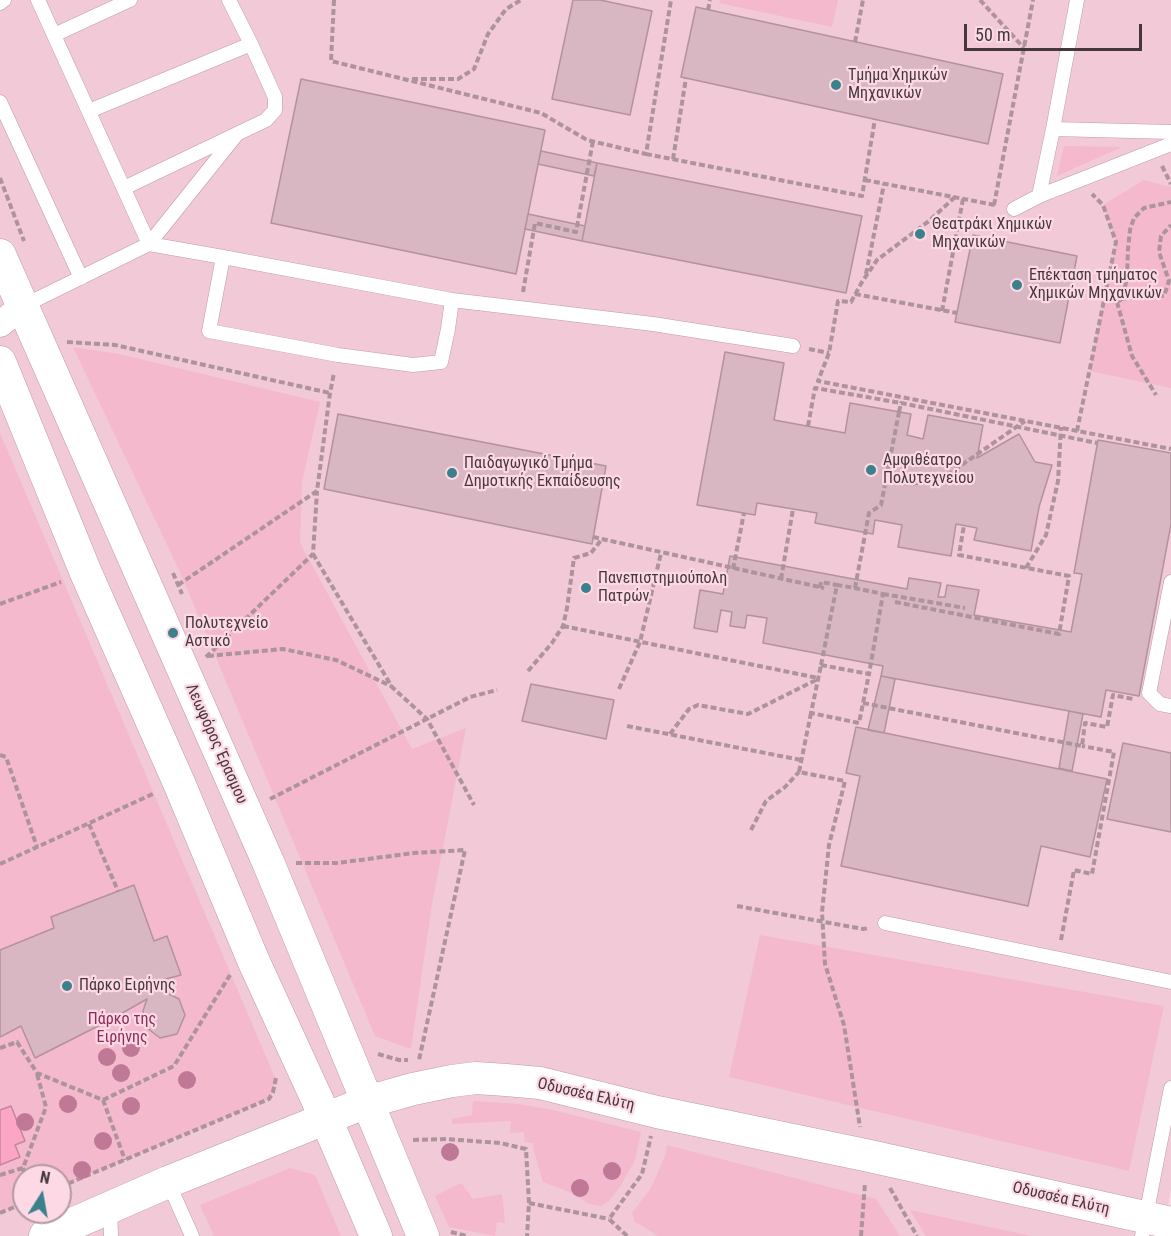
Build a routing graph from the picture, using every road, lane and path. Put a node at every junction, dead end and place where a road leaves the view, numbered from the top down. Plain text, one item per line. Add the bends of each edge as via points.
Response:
1 (4, 0) edge
2 (38, 0) edge
3 (130, 0) edge
4 (229, 0) edge
5 (334, 0) edge
6 (521, 0) edge
7 (671, 0) edge
8 (710, 0) edge
9 (863, 0) edge
10 (980, 0) edge
11 (1033, 0) edge
12 (1077, 0) edge
13 (0, 3) edge
14 (708, 10) dead end
15 (54, 35) junction
16 (855, 42) dead end
17 (251, 44) junction
18 (1024, 48) junction
19 (686, 78) dead end
20 (405, 79) junction
21 (0, 102) edge
22 (89, 111) junction
23 (875, 119) dead end
24 (1053, 129) junction
25 (1171, 132) edge
26 (237, 134) junction
27 (593, 141) junction
28 (1171, 144) edge
29 (646, 154) junction
30 (673, 159) junction
31 (865, 180) junction
32 (1079, 181) junction
33 (884, 184) junction
34 (124, 188) junction
35 (1040, 196) junction
36 (955, 197) junction
37 (963, 199) junction
38 (1171, 202) edge
39 (994, 205) junction
40 (1014, 208) joint
41 (1171, 225) edge
42 (149, 244) junction
43 (0, 255) edge
44 (223, 257) junction
45 (865, 277) junction
46 (81, 278) junction
47 (1107, 286) junction
48 (855, 294) junction
49 (1122, 299) junction
50 (452, 300) junction
51 (1117, 302) junction
52 (520, 307) junction
53 (942, 311) junction
54 (957, 314) dead end
55 (12, 315) edge
56 (65, 342) dead end
57 (793, 346) dead end
58 (338, 355) junction
59 (0, 362) edge
60 (330, 393) junction
61 (1156, 395) dead end
62 (901, 403) junction
63 (1026, 421) junction
64 (808, 426) dead end
65 (1061, 427) junction
66 (1077, 430) junction
67 (1097, 443) dead end
68 (1171, 449) edge
69 (886, 479) junction
70 (317, 492) junction
71 (793, 509) dead end
72 (744, 513) dead end
73 (964, 525) dead end
74 (593, 537) dead end
75 (602, 539) junction
76 (661, 553) junction
77 (313, 554) junction
78 (1026, 568) junction
79 (733, 569) junction
80 (86, 573) junction
81 (781, 579) junction
82 (1171, 582) edge
83 (837, 585) junction
84 (855, 588) junction
85 (884, 594) junction
86 (153, 602) junction
87 (895, 602) dead end
88 (0, 604) edge
89 (965, 609) dead end
90 (563, 626) junction
91 (640, 642) junction
92 (821, 665) junction
93 (197, 666) junction
94 (528, 671) dead end
95 (869, 674) junction
96 (818, 678) junction
97 (392, 687) junction
98 (619, 689) dead end
99 (497, 690) dead end
100 (1113, 695) dead end
101 (863, 703) junction
102 (1171, 706) edge
103 (811, 713) junction
104 (427, 719) junction
105 (627, 726) dead end
106 (670, 734) junction
107 (1082, 746) junction
108 (0, 755) edge
109 (801, 759) junction
110 (799, 772) junction
111 (179, 783) junction
112 (474, 805) dead end
113 (244, 810) junction
114 (89, 824) junction
115 (751, 830) dead end
116 (37, 847) junction
117 (268, 862) junction
118 (0, 864) edge
119 (118, 891) dead end
120 (737, 906) dead end
121 (822, 921) junction
122 (885, 923) joint
123 (1057, 959) junction
124 (254, 962) junction
125 (1171, 982) edge
126 (0, 1048) edge
127 (294, 1051) junction
128 (420, 1060) dead end
129 (37, 1073) junction
130 (1171, 1089) edge
131 (103, 1100) junction
132 (367, 1102) junction
133 (657, 1112) junction
134 (326, 1119) junction
135 (409, 1140) dead end
136 (868, 1156) junction
137 (125, 1160) junction
138 (24, 1164) edge
139 (72, 1182) edge
140 (168, 1182) junction
141 (529, 1203) junction
142 (609, 1219) junction
143 (110, 1222) edge
144 (1153, 1226) edge
145 (437, 1234) edge
146 (45, 1236) edge
147 (192, 1236) edge
148 (376, 1236) edge
149 (467, 1236) edge
150 (527, 1236) edge
151 (627, 1236) edge
152 (861, 1236) edge
153 (917, 1236) edge

1 - 13 lane
2 - 15 lane
3 - 15 lane
4 - 17 lane
5 - 20 path via 331,61
6 - 20 path via 506,9 488,34 474,69 458,79
7 - 29 path
8 - 14 path
9 - 16 path
10 - 18 path
11 - 18 path
12 - 24 lane
15 - 22 lane
17 - 22 lane
17 - 26 lane via 274,97 275,110 266,120
18 - 39 path
19 - 30 path
20 - 27 path via 541,113
21 - 46 lane
22 - 34 lane
23 - 31 path
24 - 25 lane
24 - 35 lane
26 - 34 lane
26 - 42 lane
27 - 29 path
27 - 52 path via 576,232 535,223
28 - 32 lane
29 - 30 path
30 - 31 path via 862,196
31 - 33 path
32 - 35 lane
32 - 47 path via 1102,205 1116,242
33 - 36 path
33 - 45 path
34 - 42 lane
35 - 40 lane
36 - 37 path
36 - 45 path via 877,260
37 - 39 path
37 - 53 path
38 - 49 path via 1144,208 1134,218
39 - 40 path
41 - 49 path via 1161,236 1159,252 1169,280 1164,296
42 - 44 lane
42 - 46 lane
43 - 55 street, Λεωφόρος Έρασμου
44 - 50 lane
44 - 58 lane via 209,331
45 - 48 path
46 - 55 lane
47 - 51 path
47 - 66 path
48 - 53 path
48 - 63 path via 851,302 838,301 829,352 818,381
49 - 51 path
50 - 52 lane
50 - 58 lane via 441,362 413,366
51 - 61 path via 1132,356
52 - 57 lane
53 - 54 path
55 - 86 street, Λεωφόρος Έρασμου
56 - 60 path via 115,345
58 - 60 path
59 - 80 street
60 - 70 path
62 - 64 path, bridge via 815,388
62 - 67 path, bridge
62 - 69 path, bridge
63 - 65 path
63 - 69 path via 944,478 910,484
65 - 66 path
65 - 78 path via 1058,481 1046,535
66 - 68 path
69 - 84 path via 881,504 869,513
70 - 77 path
70 - 86 path
71 - 81 path
72 - 79 path
73 - 78 path via 959,555
74 - 75 path
75 - 76 path
75 - 90 path via 591,553 574,558
76 - 79 path
76 - 91 path
77 - 93 path
77 - 97 path
78 - 87 path via 1069,576 1059,634
79 - 81 path
80 - 88 path
80 - 111 street
81 - 83 path via 822,588 821,582
82 - 102 lane via 1149,693 1160,705
83 - 84 path
83 - 92 path
84 - 85 path
85 - 89 path
85 - 95 path
86 - 93 street, Λεωφόρος Έρασμου
90 - 91 path
90 - 94 path
91 - 96 path
91 - 98 path
92 - 95 path
92 - 96 path
93 - 97 path via 283,649 336,660
93 - 113 street, Λεωφόρος Έρασμου
95 - 101 path
96 - 103 path
96 - 106 path via 748,714 698,705 689,709
97 - 104 path
99 - 104 path via 470,697
100 - 107 path via 1107,727 1085,723
101 - 103 path via 859,723
101 - 107 path
103 - 109 path
104 - 112 path
104 - 113 path
105 - 106 path
106 - 109 path
107 - 123 path via 1114,752 1092,874 1074,870
108 - 116 path via 6,758
109 - 110 path
110 - 115 path via 765,801
110 - 121 path via 845,781 829,845
111 - 114 path
111 - 124 street
113 - 117 street, Λεωφόρος Έρασμου
114 - 116 path
114 - 119 path
116 - 118 path
117 - 128 path via 337,863 465,850
117 - 132 street, Λεωφόρος Έρασμου
120 - 121 path
121 - 122 path via 863,929
121 - 136 path via 825,964 844,1025
122 - 123 lane
123 - 125 lane
124 - 127 street
124 - 131 path via 231,974 174,1066
126 - 129 path via 17,1041
127 - 134 street
127 - 137 path via 270,1059 276,1080 269,1100
129 - 131 path
129 - 138 path via 46,1107
130 - 144 lane
131 - 137 path
132 - 133 street, Οδυσσέα Ελύτη via 452,1081 489,1078 540,1083
132 - 134 street, Οδυσσέα Ελύτη
132 - 145 street, Λεωφόρος Έρασμου
133 - 136 street, Οδυσσέα Ελύτη
133 - 142 path via 642,1174
134 - 140 street, Οδυσσέα Ελύτη
134 - 148 street
135 - 141 path via 500,1143 526,1149
136 - 144 street, Οδυσσέα Ελύτη
136 - 152 path
136 - 153 path
137 - 139 path
140 - 143 street, Οδυσσέα Ελύτη
140 - 147 lane
141 - 142 path
141 - 150 path
142 - 151 path
143 - 146 street, Οδυσσέα Ελύτη
145 - 149 path

